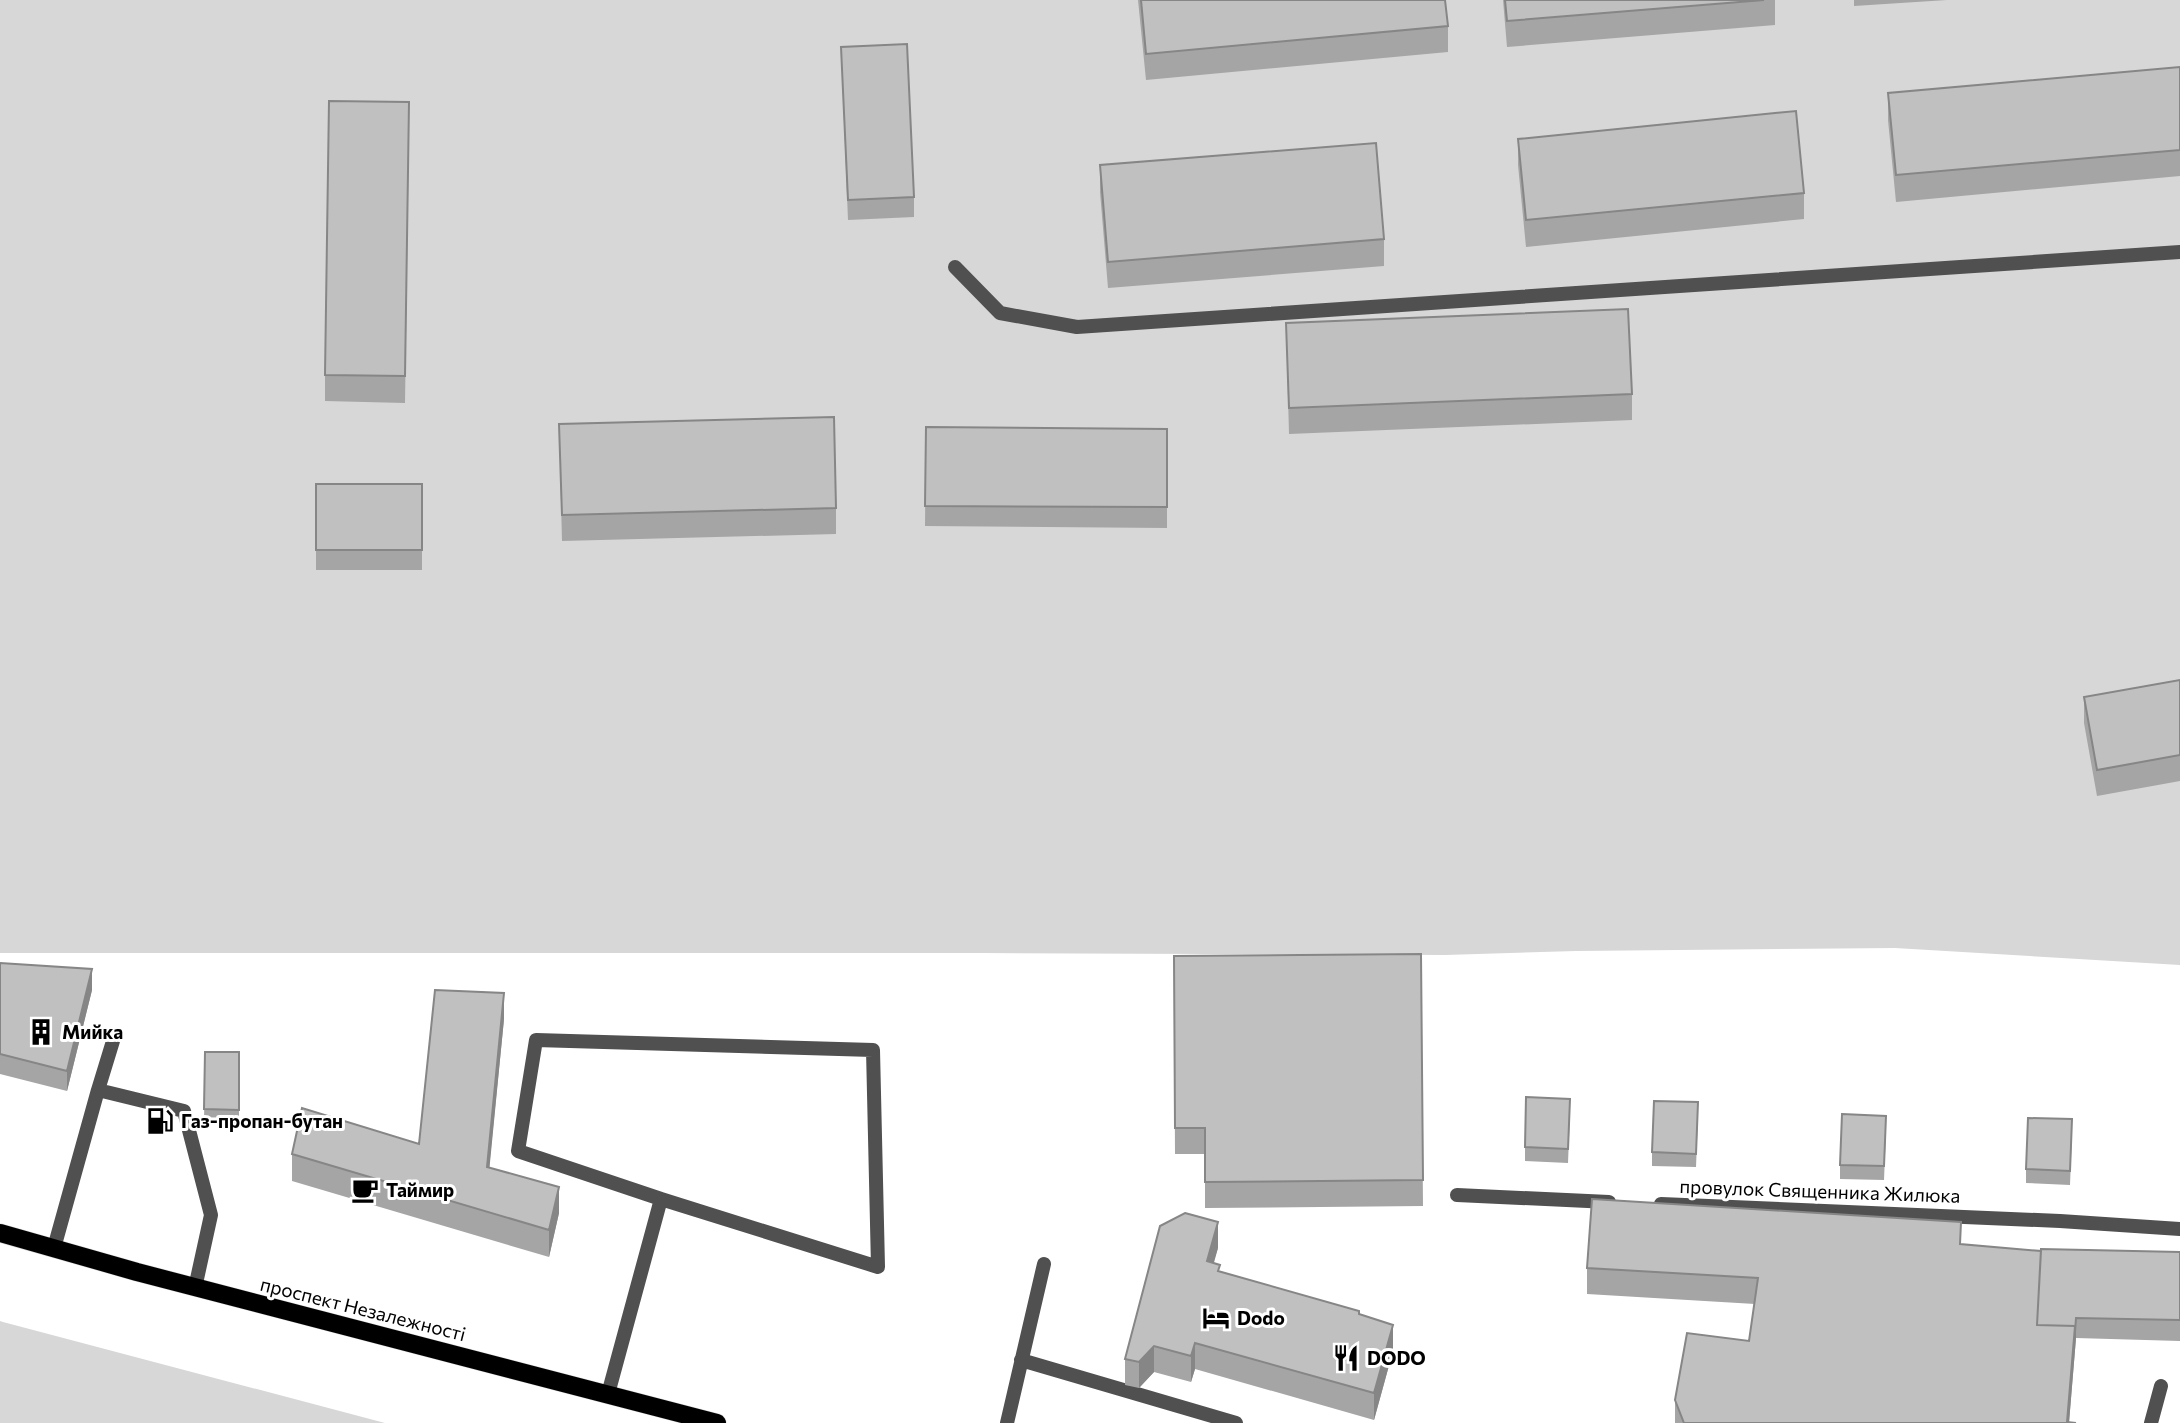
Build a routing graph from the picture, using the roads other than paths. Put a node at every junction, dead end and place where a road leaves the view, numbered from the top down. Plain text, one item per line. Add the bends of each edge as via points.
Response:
1 (2180, 252) edge
2 (955, 267) dead end
3 (113, 1041) dead end
4 (98, 1090) junction
5 (1457, 1195) dead end
6 (661, 1199) junction
7 (1622, 1202) edge
8 (1649, 1203) edge
9 (2180, 1228) edge
10 (0, 1233) edge
11 (54, 1248) junction
12 (1044, 1264) dead end
13 (195, 1287) junction
14 (1021, 1360) junction
15 (2161, 1385) dead end
16 (608, 1394) junction
17 (717, 1423) edge
18 (1007, 1423) edge
19 (1236, 1423) edge
20 (2151, 1423) edge

1 - 2 street via 1077,327 1000,313
3 - 4 street
4 - 11 street
4 - 13 street via 184,1111 211,1216
5 - 7 street
6 - 6 street via 878,1267 873,1050 536,1040 518,1151
6 - 16 street
8 - 9 street, провулок Священника Жилюка
10 - 11 main road, проспект Незалежності
11 - 13 main road, проспект Незалежності
12 - 14 street
13 - 16 main road, проспект Незалежності
14 - 18 street
14 - 19 street
15 - 20 street
16 - 17 main road, проспект Незалежності

